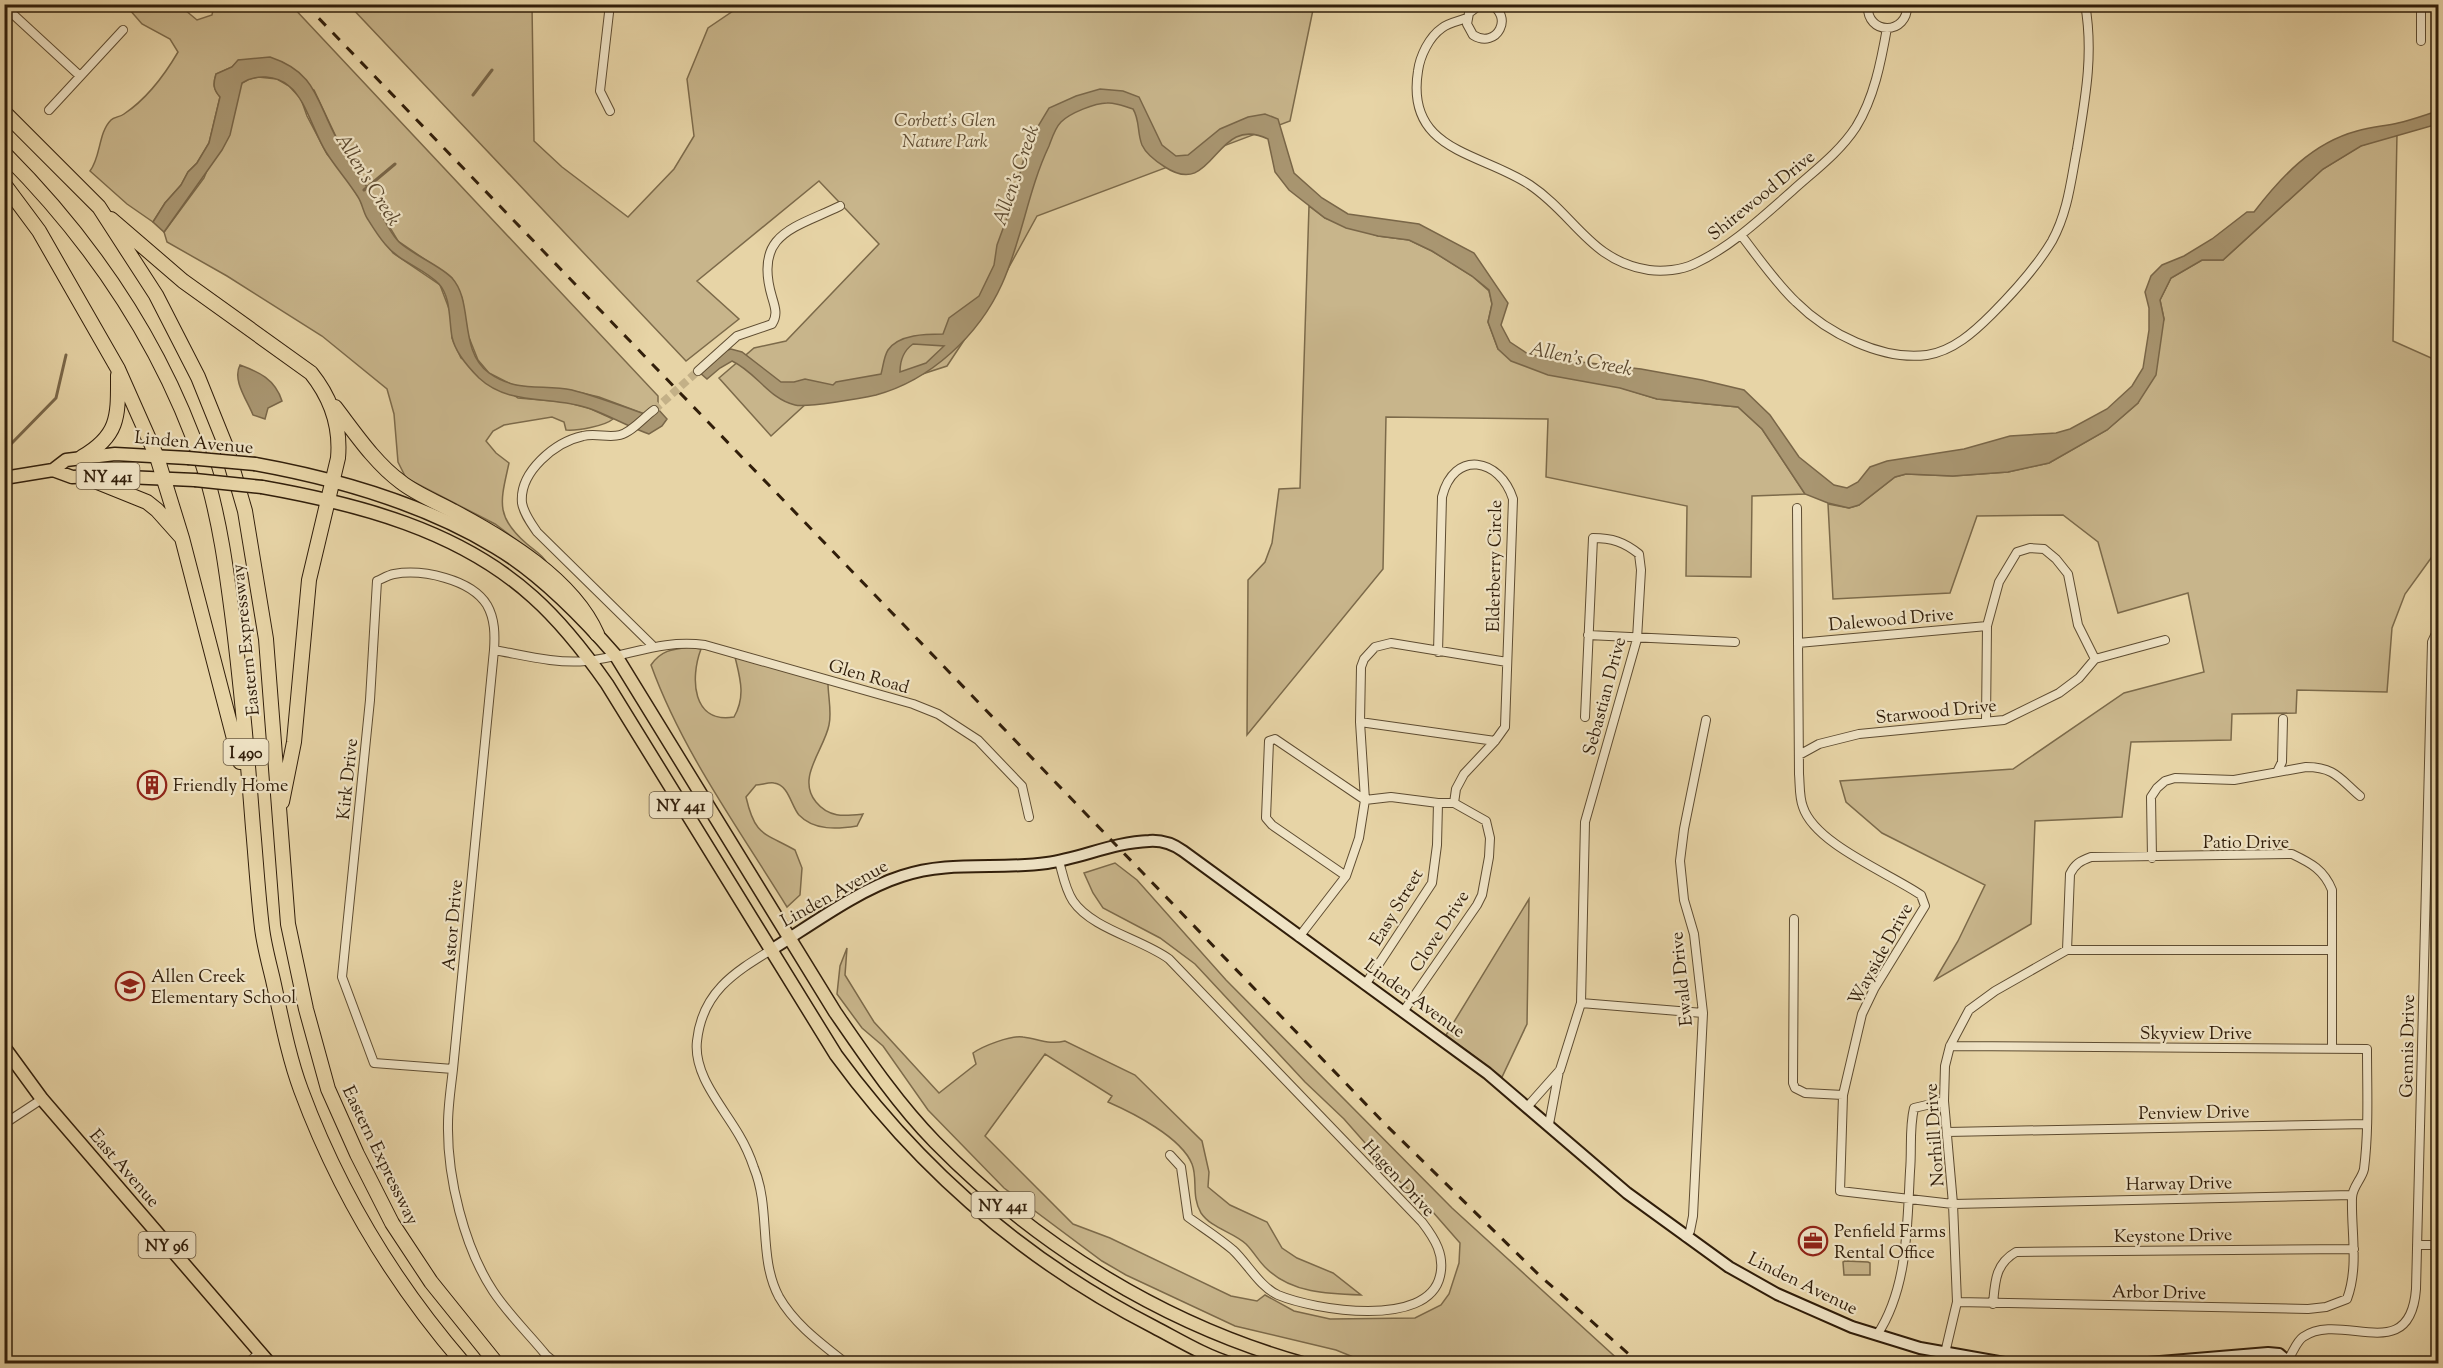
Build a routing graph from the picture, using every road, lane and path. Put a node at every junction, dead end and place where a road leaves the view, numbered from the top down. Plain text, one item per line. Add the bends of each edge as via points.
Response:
1 (610, 4) edge
2 (1481, 4) edge
3 (1489, 4) edge
4 (1868, 4) edge
5 (1906, 4) edge
6 (2085, 4) edge
7 (2421, 4) edge
8 (4, 6) edge
9 (1467, 18) junction
10 (1887, 28) junction
11 (123, 30) dead end
12 (2421, 41) dead end
13 (80, 76) junction
14 (48, 110) dead end
15 (610, 111) dead end
16 (4, 112) edge
17 (4, 153) edge
18 (4, 184) edge
19 (840, 206) dead end
20 (99, 207) junction
21 (1741, 235) junction
22 (118, 369) junction
23 (698, 370) tunnel mouth
24 (330, 402) junction
25 (651, 412) tunnel mouth
26 (82, 457) junction
27 (157, 457) junction
28 (53, 470) junction
29 (85, 477) junction
30 (4, 478) edge
31 (163, 478) junction
32 (334, 480) junction
33 (329, 499) junction
34 (1797, 508) dead end
35 (182, 538) junction
36 (1987, 626) junction
37 (2439, 629) edge
38 (597, 634) junction
39 (1588, 635) junction
40 (1637, 639) junction
41 (2165, 640) dead end
42 (1735, 642) dead end
43 (1798, 643) junction
44 (652, 645) junction
45 (494, 650) junction
46 (1438, 652) junction
47 (616, 656) junction
48 (2095, 659) junction
49 (589, 661) junction
50 (1507, 662) junction
51 (1585, 717) dead end
52 (2283, 719) dead end
53 (1706, 720) dead end
54 (1986, 721) junction
55 (1360, 722) junction
56 (1495, 741) junction
57 (1799, 755) junction
58 (2277, 772) junction
59 (2360, 796) dead end
60 (1365, 800) junction
61 (1454, 803) junction
62 (1438, 804) junction
63 (251, 805) junction
64 (279, 815) junction
65 (1029, 817) dead end
66 (2152, 858) junction
67 (1059, 861) junction
68 (1346, 876) junction
69 (1794, 919) dead end
70 (1299, 937) junction
71 (790, 938) junction
72 (771, 950) junction
73 (2067, 950) junction
74 (2332, 950) junction
75 (1365, 985) junction
76 (1581, 1003) junction
77 (1403, 1012) junction
78 (1703, 1013) junction
79 (1950, 1046) junction
80 (4, 1047) edge
81 (2332, 1049) junction
82 (453, 1069) junction
83 (1560, 1070) junction
84 (1843, 1095) junction
85 (42, 1100) junction
86 (1944, 1101) junction
87 (1528, 1106) junction
88 (4, 1124) edge
89 (1549, 1124) junction
90 (2367, 1124) junction
91 (1947, 1132) junction
92 (1170, 1155) dead end
93 (2352, 1194) junction
94 (1907, 1200) junction
95 (1953, 1204) junction
96 (1686, 1237) junction
97 (2417, 1245) junction
98 (2439, 1245) edge
99 (2354, 1249) junction
100 (1956, 1302) junction
101 (1993, 1304) junction
102 (1876, 1335) junction
103 (260, 1352) junction
104 (1945, 1353) junction
105 (2289, 1361) edge
106 (248, 1364) edge
107 (270, 1364) edge
108 (464, 1364) edge
109 (497, 1364) edge
110 (557, 1364) edge
111 (847, 1364) edge
112 (1232, 1364) edge
113 (1305, 1364) edge
114 (2010, 1364) edge
115 (2136, 1364) edge

1 - 15 street via 600,91
2 - 9 street, Shirewood Drive
3 - 9 street via 1498,10 1502,20 1495,36 1478,38 1469,30
4 - 10 street via 1871,20
5 - 10 street via 1904,19
6 - 21 street via 2090,61 2086,102 2061,223 2039,260 2011,295 1960,341 1928,355 1910,355 1888,352 1843,335 1796,302
7 - 12 street
8 - 13 street
9 - 21 street, Shirewood Drive via 1442,28 1430,40 1418,69 1420,112 1441,141 1528,184 1602,253 1618,262 1672,270 1692,265
10 - 21 street, Shirewood Drive via 1877,79 1856,126 1831,157
11 - 13 street
13 - 14 street
16 - 20 highway, Eastern Expressway / I 490
17 - 63 highway, Eastern Expressway / I 490 via 69,223 115,285 157,357 189,428 215,510 229,588
18 - 22 highway via 39,231
19 - 23 street via 794,226 773,247 766,269 776,310 772,324 737,336
20 - 24 highway via 183,281 311,373
20 - 64 highway, Eastern Expressway / I 490 via 156,295 198,377 227,449 245,511 266,639
22 - 26 highway via 115,422 108,438
22 - 27 highway
24 - 32 highway via 340,443
24 - 38 highway via 402,483 483,527 534,561 572,596
25 - 44 street via 626,433 577,437 540,460 526,479 522,496 537,532
26 - 27 main road, Linden Avenue / NY 441
26 - 28 main road, Linden Avenue / NY 441 via 66,460
27 - 31 highway
27 - 32 main road, Linden Avenue / NY 441, bridge via 255,464
28 - 29 main road, Linden Avenue / NY 441
28 - 30 main road, Linden Avenue / NY 441
29 - 31 main road, Linden Avenue / NY 441
29 - 35 highway via 147,502
31 - 33 main road, Linden Avenue / NY 441, bridge via 262,487
31 - 35 highway
32 - 33 highway
32 - 38 main road, NY 441 via 441,519 496,548 541,581
33 - 49 main road, NY 441 via 400,521 478,557 534,598
33 - 64 highway via 308,588 294,742
34 - 43 street, Wayside Drive
35 - 63 highway
36 - 43 street, Dalewood Drive
36 - 48 street via 1999,582 2017,552 2044,549 2068,574 2078,625
36 - 54 street
37 - 97 street, Gennis Drive via 2432,642
38 - 47 main road, NY 441
39 - 40 street
39 - 40 street, Sebastian Drive via 1593,538 1609,538 1639,554
39 - 51 street, Sebastian Drive
40 - 42 street
40 - 76 street, Sebastian Drive via 1585,822
41 - 48 street
43 - 57 street, Wayside Drive
44 - 47 street, Glen Road
44 - 65 street, Glen Road via 705,645 938,714 978,740 1022,786
45 - 49 street via 566,662
45 - 82 street, Astor Drive
45 - 82 street, Kirk Drive via 493,618 487,604 465,586 410,573 392,574 377,581 370,700 342,977 374,1063
46 - 50 street
46 - 50 street, Elderberry Circle via 1442,497 1450,475 1458,468 1480,465 1502,478 1513,499
46 - 55 street via 1391,643 1368,652 1361,667
47 - 49 street, Glen Road
47 - 71 main road, NY 441
48 - 54 street, Starwood Drive via 2059,693 2004,720
49 - 72 main road, NY 441
50 - 56 street, Elderberry Circle via 1505,727
52 - 58 street via 2282,762
53 - 78 street, Ewald Drive via 1680,861
54 - 57 street, Starwood Drive via 1859,734 1819,744
55 - 56 street
55 - 60 street
56 - 61 street, Elderberry Circle via 1464,774
57 - 84 street, Wayside Drive via 1803,807 1816,830 1921,895 1925,906 1862,1014
58 - 59 street via 2306,766 2328,769
58 - 66 street via 2234,780 2165,781 2151,797
60 - 62 street via 1391,797
60 - 68 street via 1359,838
60 - 68 street via 1275,739 1269,741 1266,818
61 - 62 street
61 - 77 street, Clove Drive via 1486,821 1489,857 1482,895
62 - 75 street, Easy Street via 1432,883
63 - 108 highway, Eastern Expressway / I 490 via 262,929 299,1087 327,1154 359,1215 434,1329
64 - 109 highway, Eastern Expressway / I 490 via 288,924 328,1089 392,1223 431,1282
66 - 73 street, Patio Drive via 2091,857 2074,866 2070,874
66 - 74 street, Patio Drive via 2292,854 2307,861 2319,868 2332,890
67 - 70 street, Linden Avenue via 1133,843 1157,841 1172,845
67 - 71 street, Linden Avenue via 1022,866 943,867 911,873 870,890
67 - 92 street, Hagen Drive via 1068,891 1083,912 1169,959 1422,1222 1438,1245 1441,1257 1442,1270 1434,1291 1416,1305 1371,1310 1314,1306 1275,1293 1232,1250 1188,1217 1181,1167
68 - 70 street
69 - 84 street via 1793,1083 1805,1093
70 - 75 street, Linden Avenue
71 - 72 street, Linden Avenue
71 - 113 main road, NY 441 via 862,1051 911,1115 1018,1217 1075,1259 1139,1297 1208,1329
72 - 111 street via 732,976 710,1000 700,1025 697,1058 757,1176 771,1273 778,1295 801,1325
72 - 112 main road, NY 441 via 860,1088 909,1144 981,1213 1077,1283 1141,1320
73 - 74 street, Norhill Drive
73 - 79 street, Norhill Drive via 1995,991 1970,1010
74 - 81 street, Patio Drive
75 - 77 street, Linden Avenue
76 - 78 street
76 - 83 street, Sebastian Drive
77 - 87 street, Linden Avenue
78 - 96 street, Ewald Drive via 1694,1216
79 - 81 street, Skyview Drive
79 - 86 street, Norhill Drive
80 - 85 main road, East Avenue / NY 96
81 - 90 street, Skyview Drive via 2367,1049
82 - 110 street, Astor Drive via 448,1124 455,1188 472,1248 493,1292
83 - 87 street, Sebastian Drive
83 - 89 street, Sebastian Drive
84 - 94 street, Wayside Drive via 1840,1191
85 - 88 street
85 - 103 main road, East Avenue / NY 96
86 - 91 street, Norhill Drive
86 - 94 street via 1914,1108
87 - 89 street, Linden Avenue
89 - 96 street, Linden Avenue via 1627,1193
90 - 91 street, Penview Drive
90 - 93 street via 2364,1172
91 - 95 street, Norhill Drive
93 - 95 street, Harway Drive
93 - 99 street
94 - 95 street, Harway Drive
94 - 102 street via 1899,1290
95 - 100 street, Norhill Drive
96 - 102 street, Linden Avenue via 1777,1294
97 - 98 street
97 - 105 street, Gennis Drive via 2414,1313 2401,1334 2377,1339 2314,1332 2300,1340
99 - 101 street, Keystone Drive via 2016,1252 2006,1257 1996,1274
99 - 101 street, Arbor Drive via 2352,1287 2347,1299 2308,1309
100 - 101 street, Arbor Drive
100 - 104 street, Norhill Drive
102 - 104 street, Linden Avenue
103 - 106 street
103 - 107 main road, East Avenue / NY 96
104 - 114 street, Linden Avenue
105 - 115 street via 2268,1353

